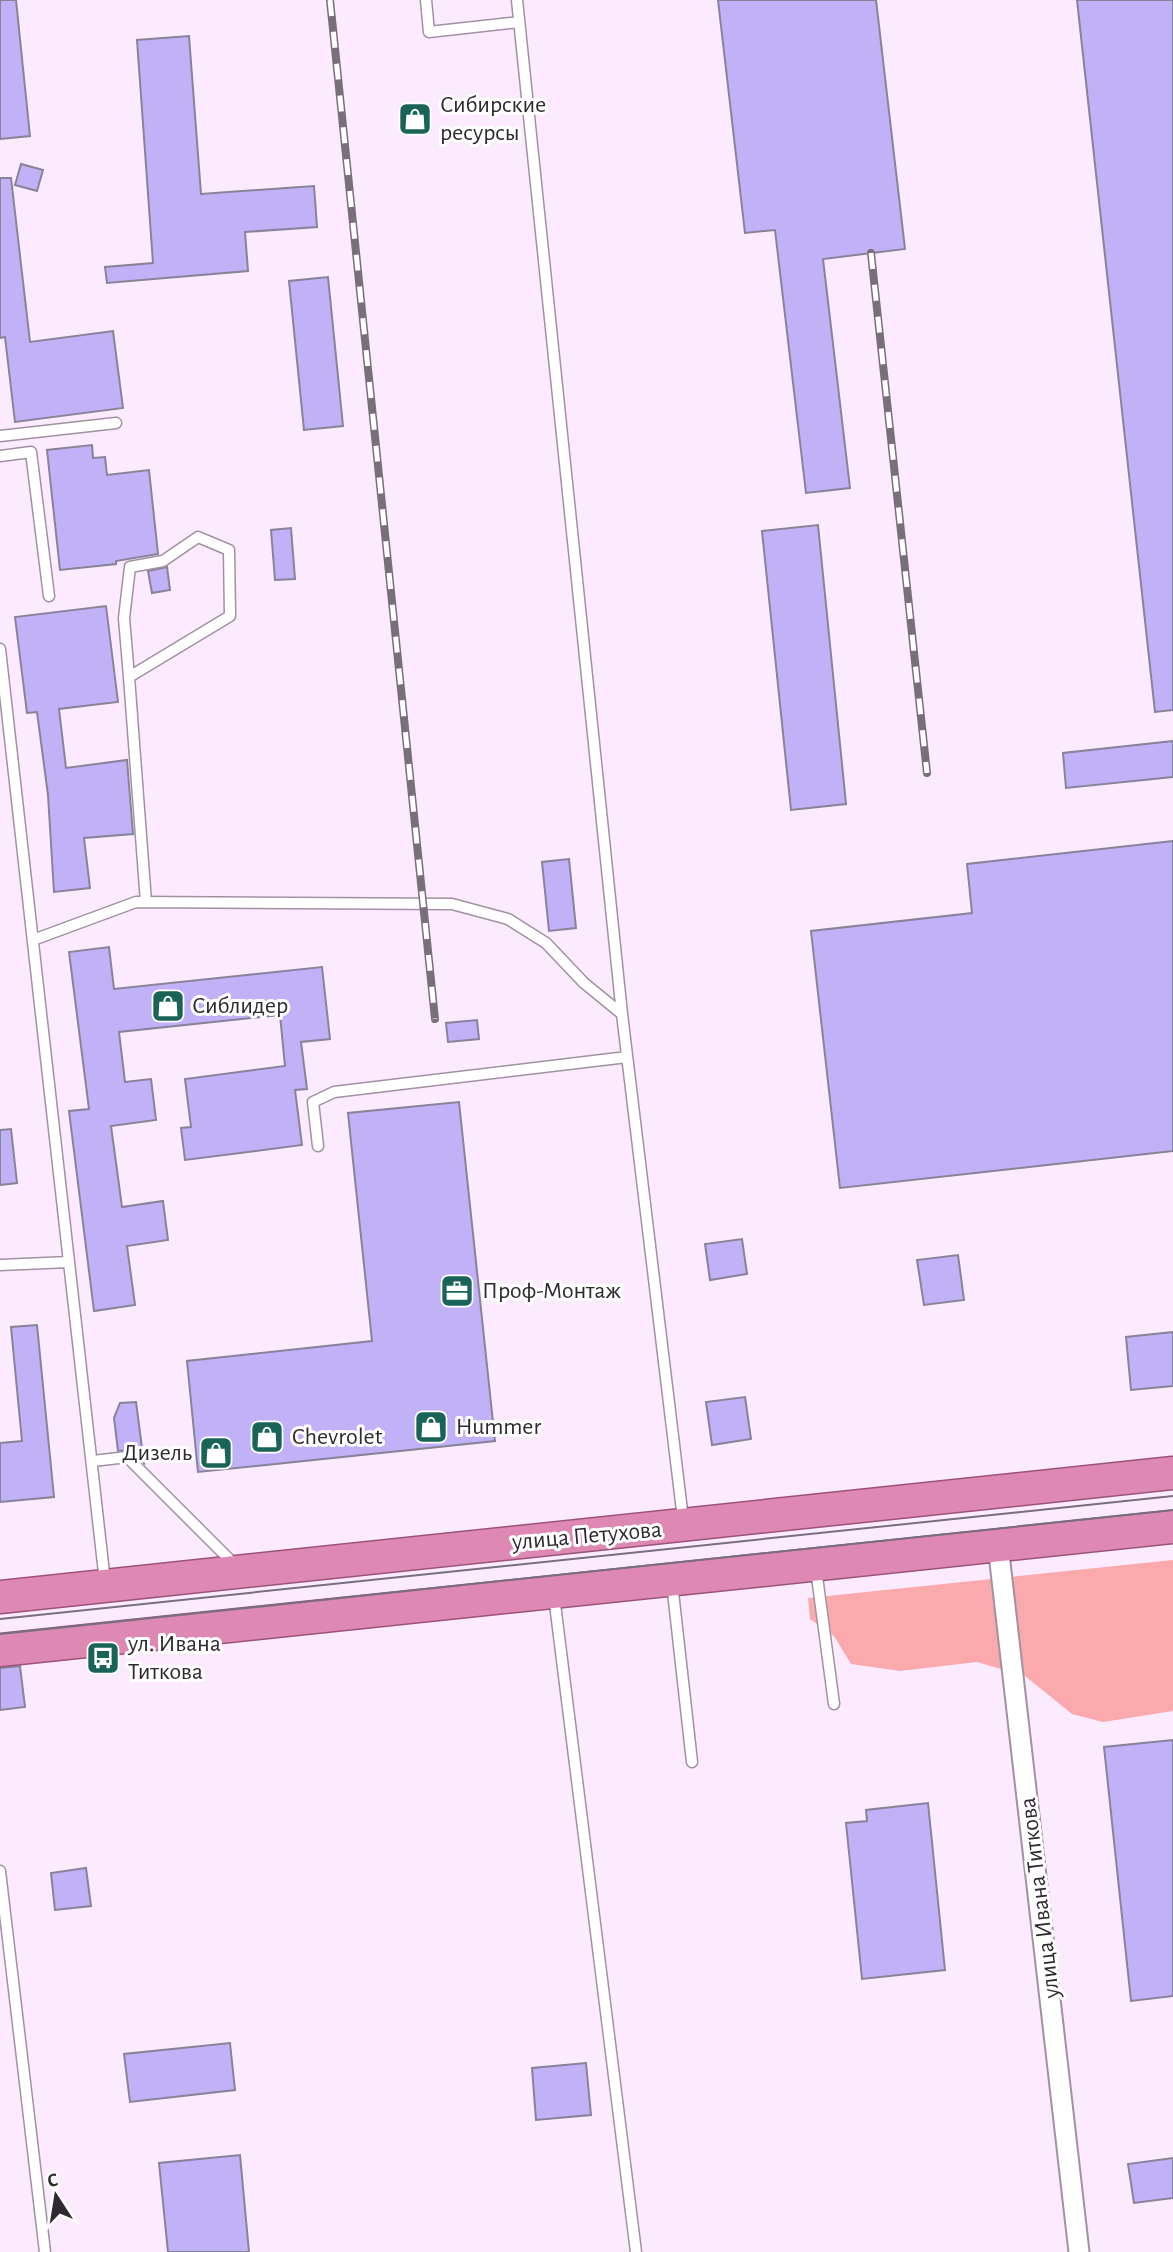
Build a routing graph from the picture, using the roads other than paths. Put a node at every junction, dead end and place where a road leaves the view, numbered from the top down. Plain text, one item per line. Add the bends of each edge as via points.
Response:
1 (426, 0) edge
2 (517, 0) edge
3 (519, 22) junction
4 (116, 423) dead end
5 (0, 436) edge
6 (0, 456) edge
7 (48, 596) dead end
8 (0, 649) edge
9 (130, 677) junction
10 (146, 902) junction
11 (33, 940) junction
12 (622, 1014) junction
13 (627, 1058) junction
14 (318, 1146) dead end
15 (69, 1262) junction
16 (0, 1265) edge
17 (93, 1461) junction
18 (1173, 1474) edge
19 (684, 1527) junction
20 (1173, 1527) edge
21 (998, 1545) junction
22 (816, 1564) junction
23 (241, 1571) junction
24 (672, 1579) junction
25 (106, 1586) junction
26 (554, 1592) junction
27 (0, 1597) edge
28 (0, 1650) edge
29 (834, 1704) dead end
30 (692, 1762) dead end
31 (0, 1871) edge
32 (45, 2252) edge
33 (636, 2252) edge
34 (1079, 2252) edge

1 - 3 lane via 429,32
2 - 3 lane
3 - 12 lane
4 - 5 lane
6 - 7 lane via 31,452
8 - 11 lane
9 - 9 lane via 124,618 130,567 163,561 198,537 229,550 230,616
9 - 10 lane
10 - 11 lane
10 - 12 lane via 452,904 508,919 546,943 583,983
11 - 15 lane
12 - 13 lane
13 - 14 lane via 334,1092 313,1102
13 - 19 lane
15 - 16 lane
15 - 17 lane
17 - 23 lane via 127,1457
17 - 25 lane
18 - 19 highway, улица Петухова
19 - 23 highway, улица Петухова
20 - 21 highway, улица Петухова
21 - 22 highway, улица Петухова
21 - 34 street, улица Ивана Титкова
22 - 24 highway, улица Петухова
22 - 29 lane
23 - 25 highway, улица Петухова
24 - 26 highway, улица Петухова
24 - 30 lane
25 - 27 highway, улица Петухова
26 - 28 highway, улица Петухова
26 - 33 lane
31 - 32 lane

